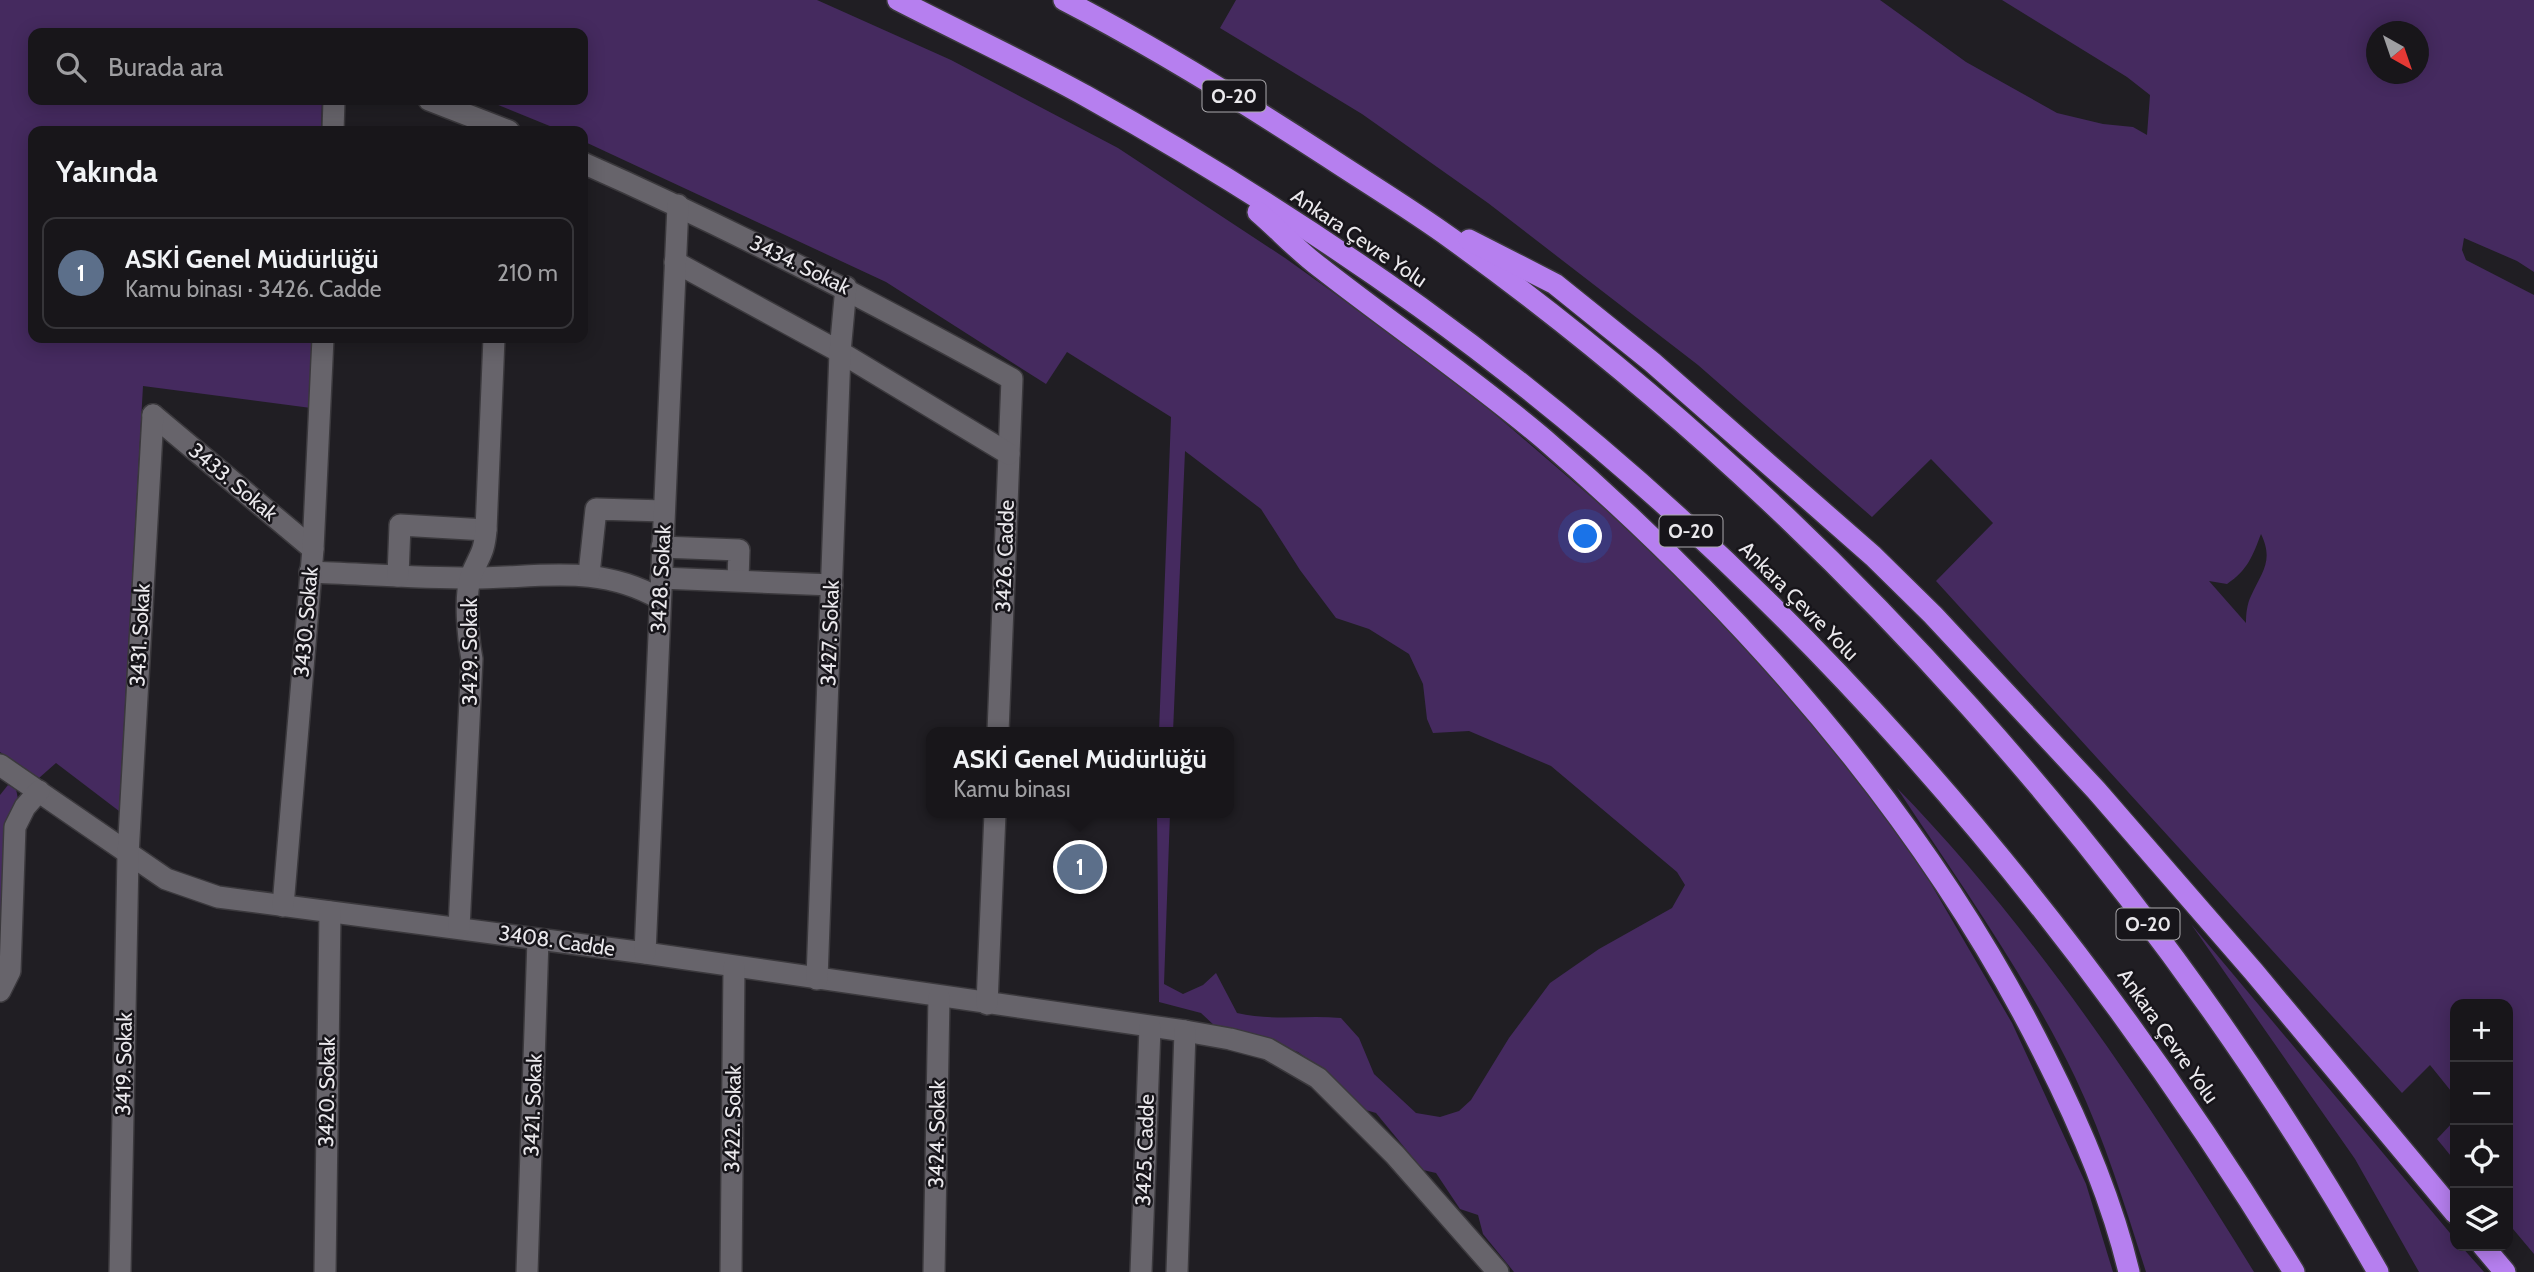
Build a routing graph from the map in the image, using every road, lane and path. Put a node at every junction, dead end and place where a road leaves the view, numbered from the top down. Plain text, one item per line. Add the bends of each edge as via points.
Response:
1 (898, 0) edge
2 (1064, 0) edge
3 (334, 105) edge
4 (442, 105) edge
5 (333, 126) edge
6 (495, 126) edge
7 (588, 165) edge
8 (1215, 172) junction
9 (1398, 203) junction
10 (678, 205) junction
11 (675, 262) junction
12 (846, 287) junction
13 (323, 343) edge
14 (494, 343) edge
15 (840, 352) junction
16 (1012, 379) joint
17 (153, 415) joint
18 (1009, 453) junction
19 (664, 511) junction
20 (486, 530) junction
21 (662, 547) junction
22 (313, 549) junction
23 (310, 572) junction
24 (589, 574) junction
25 (398, 576) junction
26 (471, 578) junction
27 (738, 580) junction
28 (832, 584) junction
29 (660, 589) junction
30 (998, 727) edge
31 (3, 773) edge
32 (39, 791) junction
33 (995, 818) edge
34 (128, 855) junction
35 (283, 906) junction
36 (330, 912) junction
37 (460, 928) junction
38 (538, 939) junction
39 (645, 953) junction
40 (734, 967) junction
41 (817, 979) junction
42 (0, 991) edge
43 (939, 997) junction
44 (987, 1003) junction
45 (1150, 1027) junction
46 (1185, 1031) junction
47 (2450, 1207) edge
48 (2487, 1251) edge
49 (120, 1272) edge
50 (325, 1272) edge
51 (527, 1272) edge
52 (731, 1272) edge
53 (934, 1272) edge
54 (1141, 1272) edge
55 (1177, 1272) edge
56 (1498, 1272) edge
57 (2129, 1272) edge
58 (2294, 1272) edge
59 (2378, 1272) edge
60 (2505, 1272) edge

1 - 8 highway, Ankara Çevre Yolu / O-20 via 1085,95
2 - 9 highway, O-20 via 1231,94
3 - 5 street
4 - 6 street
7 - 10 street, 3434. Sokak
8 - 57 highway via 1318,267 1428,346 1569,461 1712,596 1796,686 1879,792 1993,958 2067,1099 2103,1185
8 - 58 highway, Ankara Çevre Yolu / O-20 via 1421,308 1566,421 1739,574 1826,661 1921,761 2086,964 2201,1125
9 - 47 highway via 1555,284 1652,362 1890,573 2096,790
9 - 59 highway, O-20 via 1516,287 1681,423 1877,607 1976,713 2063,816 2210,1006
10 - 11 street, 3428. Sokak
10 - 12 street, 3434. Sokak
11 - 15 street
11 - 19 street, 3428. Sokak
12 - 15 street, 3427. Sokak
12 - 16 street, 3434. Sokak
13 - 22 street, 3430. Sokak
14 - 20 street, 3429. Sokak
15 - 18 street
15 - 28 street, 3427. Sokak
16 - 18 street, 3426. Cadde
17 - 22 street, 3433. Sokak
17 - 34 street, 3431. Sokak
18 - 30 street, 3426. Cadde
19 - 21 street, 3428. Sokak
19 - 24 street via 596,509
20 - 25 street via 400,525
20 - 26 street, 3429. Sokak via 484,555
21 - 27 street via 739,550
21 - 29 street, 3428. Sokak
22 - 23 street, 3430. Sokak
23 - 25 street
23 - 35 street, 3430. Sokak
24 - 26 street
24 - 29 street
25 - 26 street
26 - 37 street, 3429. Sokak via 468,637 472,659
27 - 28 street
27 - 29 street
28 - 41 street, 3427. Sokak
29 - 39 street, 3428. Sokak
31 - 32 street, 3408. Cadde
32 - 34 street, 3408. Cadde
32 - 42 street via 24,807 15,827 10,971
33 - 44 street
34 - 35 street, 3408. Cadde via 166,879 218,897
34 - 49 street, 3419. Sokak
35 - 36 street, 3408. Cadde
36 - 37 street, 3408. Cadde
36 - 50 street, 3420. Sokak
37 - 38 street, 3408. Cadde
38 - 39 street, 3408. Cadde
38 - 51 street, 3421. Sokak
39 - 40 street, 3408. Cadde
40 - 41 street, 3408. Cadde
40 - 52 street, 3422. Sokak
41 - 43 street, 3408. Cadde
43 - 44 street, 3408. Cadde
43 - 53 street, 3424. Sokak
44 - 45 street, 3408. Cadde
45 - 46 street, 3408. Cadde
45 - 54 street, 3425. Cadde
46 - 55 street, 3425. Cadde
46 - 56 street, 3408. Cadde via 1268,1049 1318,1078 1395,1155
48 - 60 highway

